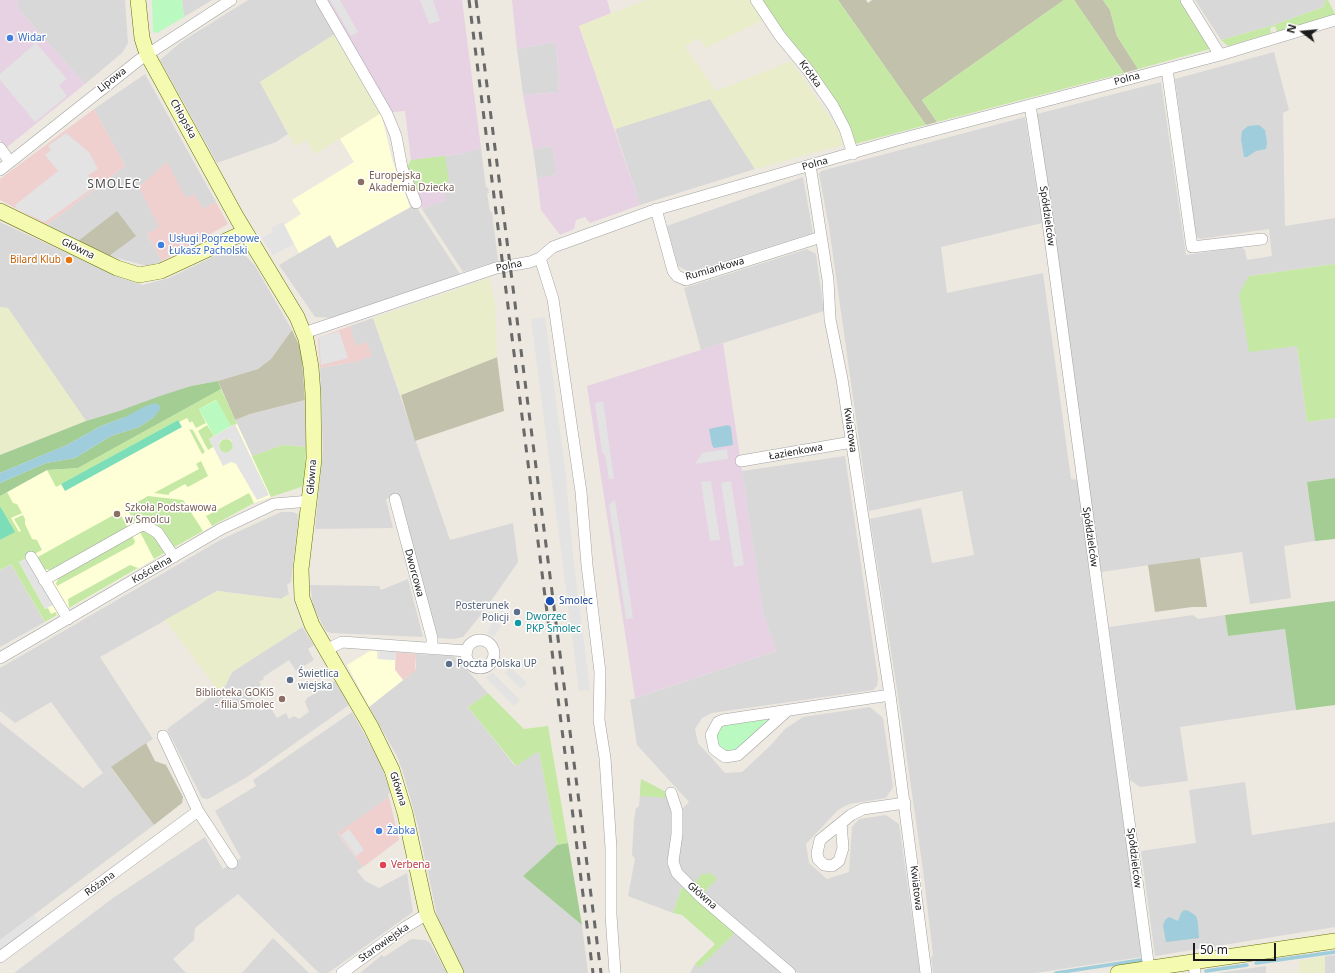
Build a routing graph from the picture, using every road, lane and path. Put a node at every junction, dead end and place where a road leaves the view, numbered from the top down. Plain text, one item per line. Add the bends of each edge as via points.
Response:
1 (138, 0) edge
2 (231, 0) edge
3 (321, 0) edge
4 (756, 0) edge
5 (1186, 0) edge
6 (1335, 20) edge
7 (147, 54) junction
8 (1220, 55) junction
9 (1167, 69) junction
10 (1030, 105) junction
11 (0, 148) edge
12 (853, 154) junction
13 (10, 162) junction
14 (810, 165) junction
15 (0, 170) edge
16 (416, 203) dead end
17 (656, 209) junction
18 (0, 211) edge
19 (245, 232) junction
20 (821, 237) junction
21 (1262, 239) dead end
22 (540, 258) junction
23 (304, 333) junction
24 (852, 442) junction
25 (741, 461) dead end
26 (395, 499) dead end
27 (310, 501) junction
28 (31, 557) dead end
29 (174, 557) junction
30 (44, 580) junction
31 (68, 619) junction
32 (432, 648) junction
33 (326, 650) junction
34 (467, 651) dead end
35 (0, 658) edge
36 (890, 695) junction
37 (787, 711) junction
38 (163, 736) dead end
39 (671, 794) dead end
40 (905, 803) junction
41 (198, 811) junction
42 (841, 823) dead end
43 (232, 863) dead end
44 (427, 914) junction
45 (1335, 941) edge
46 (0, 957) edge
47 (1194, 968) edge
48 (1149, 969) junction
49 (342, 973) edge
50 (456, 973) edge
51 (615, 973) edge
52 (790, 973) edge
53 (926, 973) edge
54 (1118, 973) edge

1 - 7 street, Chłopska via 142,38
2 - 7 street, Lipowa
3 - 16 street via 387,114 396,136 402,168
4 - 12 street, Krótka via 833,106 845,129
5 - 8 street
6 - 8 street, Polna
7 - 13 street, Lipowa
7 - 19 street, Chłopska
8 - 9 street, Polna
9 - 10 street, Polna
9 - 21 street via 1192,247
10 - 12 street, Polna
10 - 48 street, Spółdzielców
11 - 13 street
12 - 14 street, Polna
13 - 15 street, Lipowa
14 - 17 street, Polna
14 - 20 street, Kwiatowa
17 - 20 street, Rumiankowa via 673,271 686,280
17 - 22 street, Polna via 553,247
18 - 19 street, Główna via 118,268 139,275 161,271
19 - 23 street, Główna
20 - 24 street, Kwiatowa via 828,280 830,319
22 - 23 street, Polna via 517,266 496,268
22 - 51 street via 553,299 580,484 600,672 600,720 611,848 611,915
23 - 27 street, Główna via 311,367 314,415 314,459
24 - 25 street, Łazienkowa
24 - 36 street, Kwiatowa
26 - 32 street, Dworcowa via 432,638
27 - 29 street, Kościelna via 274,504 264,508
27 - 33 street, Główna via 301,569 301,591 312,625
28 - 30 street
29 - 30 street via 158,533 145,525
29 - 31 street, Kościelna
30 - 31 street
31 - 35 street, Kościelna
32 - 33 street via 342,642
32 - 34 street
33 - 44 street, Główna via 371,727 394,776 405,813
36 - 37 street
36 - 40 street, Kwiatowa
37 - 37 street via 718,722 711,735 714,749 725,757 738,755
38 - 41 street
39 - 52 street, Główna via 677,811 673,862 678,873 701,897
40 - 42 street via 863,809 851,814
40 - 53 street, Kwiatowa
41 - 43 street
41 - 46 street, Różana
44 - 49 street, Starowiejska
44 - 50 street, Główna
45 - 47 street
47 - 48 street
48 - 54 street

